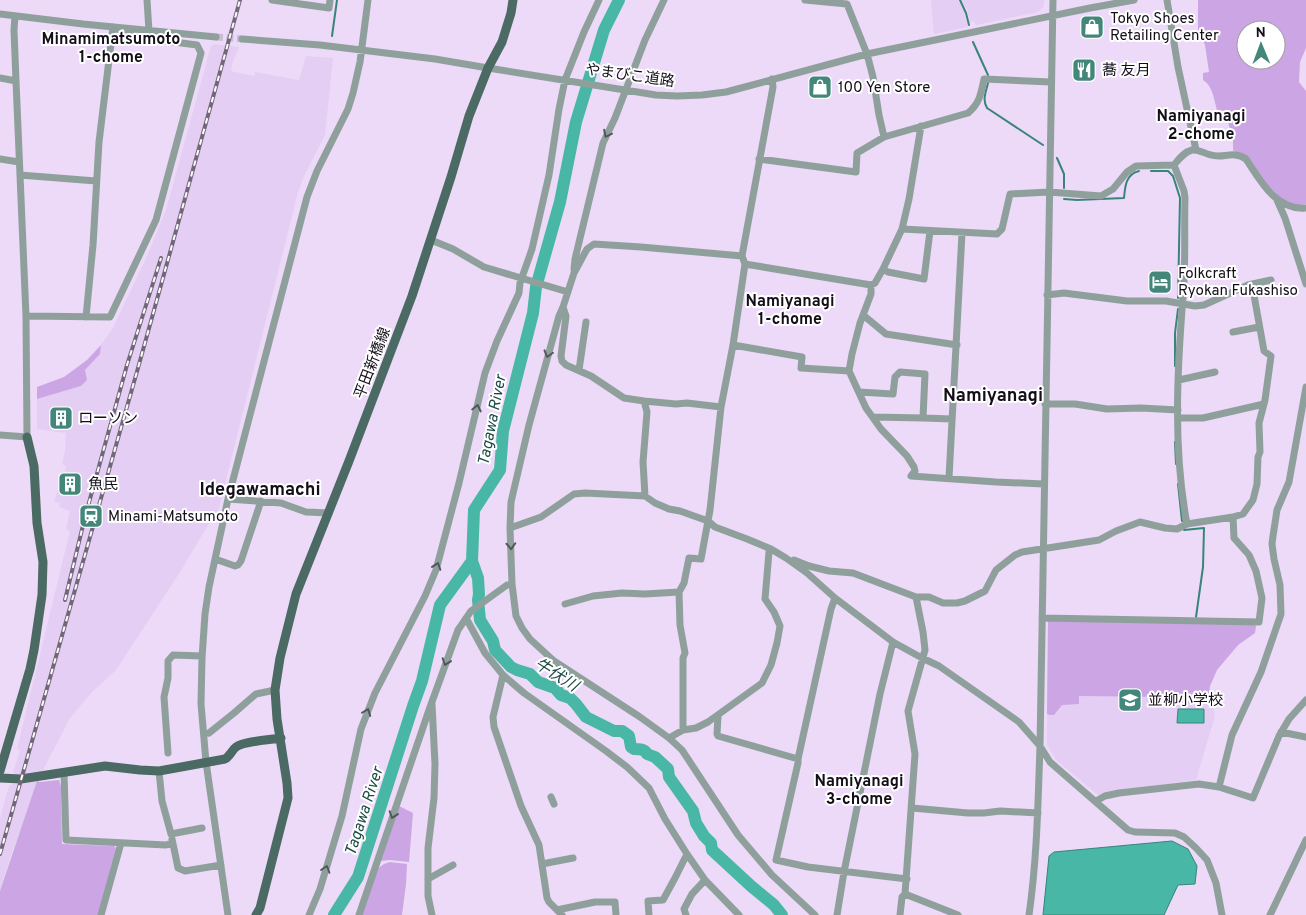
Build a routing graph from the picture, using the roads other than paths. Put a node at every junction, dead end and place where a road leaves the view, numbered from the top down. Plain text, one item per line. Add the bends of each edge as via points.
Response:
1 (147, 0) edge
2 (272, 0) edge
3 (330, 0) edge
4 (368, 0) edge
5 (514, 0) edge
6 (599, 0) edge
7 (664, 0) edge
8 (805, 0) edge
9 (1052, 0) edge
10 (1134, 0) edge
11 (1167, 0) edge
12 (0, 14) edge
13 (15, 16) junction
14 (1052, 16) junction
15 (113, 27) junction
16 (149, 31) junction
17 (216, 37) tunnel mouth
18 (242, 39) tunnel mouth
19 (361, 51) junction
20 (867, 54) junction
21 (488, 68) junction
22 (0, 78) edge
23 (772, 79) junction
24 (567, 80) junction
25 (16, 81) junction
26 (1051, 82) junction
27 (627, 90) junction
28 (921, 126) junction
29 (884, 137) junction
30 (1196, 150) junction
31 (0, 159) edge
32 (759, 159) junction
33 (19, 162) junction
34 (1174, 165) junction
35 (20, 175) junction
36 (96, 181) junction
37 (1049, 192) junction
38 (1277, 199) junction
39 (1306, 208) edge
40 (902, 229) junction
41 (930, 231) junction
42 (962, 233) junction
43 (431, 240) junction
44 (744, 260) junction
45 (883, 270) junction
46 (574, 274) junction
47 (523, 279) junction
48 (1271, 280) dead end
49 (1252, 284) junction
50 (1306, 284) edge
51 (871, 285) junction
52 (566, 292) junction
53 (1048, 295) junction
54 (1182, 304) junction
55 (563, 307) junction
56 (863, 315) junction
57 (26, 316) junction
58 (86, 317) junction
59 (586, 322) dead end
60 (1260, 327) junction
61 (1237, 330) dead end
62 (733, 345) junction
63 (957, 345) junction
64 (579, 370) junction
65 (849, 371) junction
66 (1215, 373) dead end
67 (1179, 380) junction
68 (1306, 387) edge
69 (859, 392) junction
70 (644, 401) junction
71 (1045, 404) junction
72 (1264, 404) junction
73 (721, 407) junction
74 (1178, 414) junction
75 (872, 418) junction
76 (922, 418) junction
77 (952, 419) junction
78 (0, 435) edge
79 (27, 437) junction
80 (949, 478) junction
81 (1044, 484) junction
82 (645, 496) junction
83 (228, 499) junction
84 (261, 501) junction
85 (329, 513) junction
86 (1233, 517) junction
87 (708, 521) junction
88 (1187, 524) junction
89 (510, 528) junction
90 (771, 549) junction
91 (1043, 549) junction
92 (786, 558) junction
93 (216, 559) junction
94 (511, 584) junction
95 (680, 592) junction
96 (916, 597) junction
97 (835, 598) junction
98 (564, 604) dead end
99 (466, 618) junction
100 (1042, 618) junction
101 (893, 642) junction
102 (202, 656) junction
103 (922, 658) junction
104 (503, 675) junction
105 (275, 690) junction
106 (1306, 700) edge
107 (432, 701) junction
108 (718, 716) junction
109 (683, 730) junction
110 (1281, 732) junction
111 (209, 733) dead end
112 (1306, 737) edge
113 (281, 738) junction
114 (669, 738) junction
115 (1040, 746) junction
116 (168, 753) dead end
117 (798, 759) junction
118 (206, 762) junction
119 (0, 771) edge
120 (159, 771) junction
121 (64, 773) junction
122 (0, 778) edge
123 (1219, 787) junction
124 (1096, 801) junction
125 (912, 808) junction
126 (1038, 813) junction
127 (202, 828) dead end
128 (171, 834) junction
129 (1306, 840) edge
130 (121, 843) junction
131 (172, 843) junction
132 (687, 854) junction
133 (573, 858) dead end
134 (542, 864) junction
135 (221, 865) junction
136 (453, 865) dead end
137 (844, 872) junction
138 (428, 878) junction
139 (907, 879) junction
140 (706, 880) junction
141 (905, 894) junction
142 (560, 912) edge
143 (101, 915) edge
144 (228, 915) edge
145 (256, 915) edge
146 (309, 915) edge
147 (359, 915) edge
148 (432, 915) edge
149 (616, 915) edge
150 (649, 915) edge
151 (686, 915) edge
152 (739, 915) edge
153 (815, 915) edge
154 (837, 915) edge
155 (900, 915) edge
156 (958, 915) edge
157 (1029, 915) edge
158 (1222, 915) edge
159 (1270, 915) edge

1 - 16 street
2 - 3 street via 329,8
4 - 19 street
5 - 21 main road, 平田新橋線 via 502,42
6 - 24 street
7 - 27 street
8 - 20 street via 847,4
9 - 14 street
10 - 14 street, やまびこ道路
11 - 30 street
12 - 13 street
13 - 15 street
13 - 25 street
14 - 20 street, やまびこ道路
14 - 26 street
15 - 16 street
15 - 36 street
15 - 58 street via 135,37 197,45 201,53 156,220 110,317
16 - 17 street
18 - 19 street, やまびこ道路
19 - 21 street, やまびこ道路
19 - 83 street via 348,109 306,197
20 - 23 street, やまびこ道路
20 - 29 street
21 - 24 street, やまびこ道路
21 - 43 main road, 平田新橋線 via 469,116
22 - 25 street
23 - 27 street, やまびこ道路 via 702,95 656,95
23 - 32 street
24 - 27 street, やまびこ道路
24 - 47 street via 558,109 549,175
25 - 33 street
26 - 28 street via 984,79 978,102 968,113
26 - 37 street
27 -> 46 street via 603,144
28 - 29 street
28 - 40 street
29 - 32 street via 858,152 856,172
30 - 34 street via 1190,150
30 - 38 street via 1213,156 1242,156
31 - 33 street
32 - 44 street
33 - 35 street
34 - 37 street via 1136,166 1101,196
34 - 54 street via 1185,198
35 - 36 street
35 - 57 street
36 - 58 street
37 - 42 street via 1010,194 1002,229 997,234
37 - 53 street
38 - 39 street via 1296,209
38 - 50 street
40 - 41 street
40 - 45 street
41 - 42 street
41 - 45 street via 924,279
42 - 63 street
43 - 47 street via 484,267
43 - 85 main road, 平田新橋線
44 - 46 street via 594,244 587,249
44 - 51 street
44 - 62 street
45 - 51 street
46 - 52 street
47 - 52 street
146 -> 47 street via 342,816 361,729 375,693 436,570 485,373
48 - 49 street
49 - 54 street via 1204,305
49 - 60 street
51 - 56 street
52 - 55 street
53 - 54 street via 1064,293
53 - 71 street
54 - 67 street
55 - 64 street via 566,316 562,362
55 -> 89 street via 512,491
56 - 63 street via 886,334
56 - 65 street
57 - 58 street
57 - 79 street
59 - 64 street
60 - 61 street
60 - 72 street via 1264,351 1271,356
62 - 65 street via 802,357 801,368
62 - 73 street
63 - 77 street
64 - 70 street via 624,398
65 - 69 street
66 - 67 street
67 - 74 street
68 - 123 street via 1289,482 1277,510 1272,544 1280,585 1281,614 1261,672 1232,736
69 - 75 street
69 - 76 street via 893,394 895,377 900,372 925,374
70 - 73 street
70 - 82 street
71 - 74 street via 1141,408
71 - 81 street
72 - 74 street via 1203,418
72 - 86 street via 1259,423 1260,452 1253,500 1242,514
73 - 87 street
74 - 88 street via 1178,447
75 - 76 street
75 - 80 street via 907,456 915,471 911,476
76 - 77 street
77 - 80 street
78 - 79 street
79 - 119 main road via 34,466 43,562 42,595 30,668
80 - 81 street
81 - 91 street
82 - 87 street via 669,509
82 - 89 street via 574,494 541,517
83 - 84 street
83 - 93 street
84 - 85 street via 306,512
84 - 93 street via 238,565
85 - 105 main road, 平田新橋線 via 296,594
86 - 88 street
86 - 100 street via 1234,538 1249,555 1256,571 1262,598 1259,622
87 - 90 street
87 - 95 street via 701,559 690,558
88 - 91 street via 1177,529 1140,522 1099,540
89 -> 94 street
90 - 92 street
90 - 108 street via 765,599 780,626 771,665 762,683
91 - 96 street via 1015,555 996,570 985,591 965,601 943,603 929,597
91 - 100 street
92 - 96 street via 829,571 853,574
92 - 97 street
93 - 102 street via 205,614
94 - 99 street via 471,611
94 - 114 street via 516,616 530,639 554,661
95 - 98 street via 622,593
95 - 109 street via 680,625 685,653
96 - 103 street via 924,632
97 - 101 street
97 - 117 street
99 - 104 street via 485,653
99 -> 107 street via 458,630
100 - 115 street
101 - 103 street
101 - 137 street
102 - 116 street via 173,655 168,661 164,698
102 - 118 street via 201,704
103 - 115 street via 939,666 1019,722
103 - 125 street via 908,711 915,754
104 - 132 street via 524,694 630,770 649,788
104 - 134 street via 493,717 494,727 521,806 539,844
105 - 111 street via 256,694
105 - 113 main road, 平田新橋線
106 - 110 street
107 - 138 street via 435,764
107 -> 147 street
108 - 109 street via 696,728
108 - 117 street via 718,736
109 - 114 street
110 - 112 street
110 - 123 street via 1253,798
113 - 118 main road via 244,744 225,759
113 - 145 main road, 平田新橋線 via 288,798
114 - 153 street via 682,750 738,835 772,875
115 - 124 street via 1050,762
115 - 126 street
117 - 137 street via 776,860
118 - 120 main road
118 - 135 street
120 - 121 main road via 104,766
120 - 128 street via 162,801
121 - 122 main road via 21,779
121 - 130 street via 66,840
123 - 124 street via 1199,784 1166,787 1105,796
124 - 158 street via 1128,830 1175,833 1184,837 1207,860 1216,883
125 - 126 street via 968,813
125 - 139 street
126 - 157 street
127 - 128 street
128 - 131 street
129 - 159 street
130 - 131 street
130 - 143 street
131 - 135 street via 178,868 185,871
132 - 140 street
132 - 150 street via 663,900 648,901
133 - 134 street
134 - 142 street via 547,898
135 - 144 street
136 - 138 street
137 - 139 street
137 - 154 street
138 - 148 street
139 - 141 street
140 - 151 street via 692,894 684,909
140 - 152 street
141 - 155 street
141 - 156 street
142 - 149 street via 595,902 615,902

